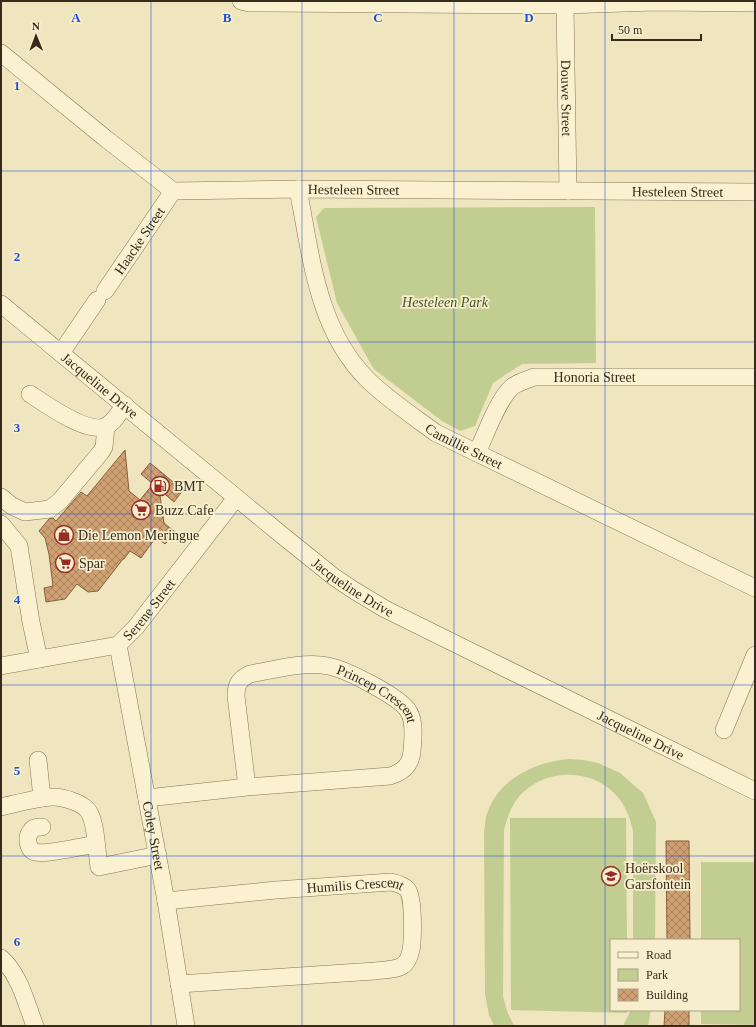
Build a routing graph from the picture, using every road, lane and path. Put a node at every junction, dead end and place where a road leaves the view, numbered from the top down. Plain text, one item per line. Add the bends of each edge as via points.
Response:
1 (241, 1) edge
2 (654, 2) edge
3 (755, 3) edge
4 (564, 5) junction
5 (1, 52) edge
6 (298, 189) junction
7 (173, 191) junction
8 (568, 191) junction
9 (755, 192) edge
10 (2, 306) edge
11 (60, 353) junction
12 (755, 377) edge
13 (30, 394) dead end
14 (125, 405) junction
15 (106, 427) junction
16 (478, 453) junction
17 (1, 497) edge
18 (236, 498) junction
19 (1, 524) edge
20 (755, 588) edge
21 (118, 645) junction
22 (755, 655) edge
23 (39, 659) junction
24 (1, 666) edge
25 (724, 730) dead end
26 (38, 760) dead end
27 (247, 787) junction
28 (755, 791) edge
29 (42, 798) junction
30 (147, 798) junction
31 (1, 807) edge
32 (42, 826) dead end
33 (96, 844) junction
34 (158, 855) junction
35 (166, 901) junction
36 (1, 958) edge
37 (179, 984) junction
38 (35, 1026) edge
39 (186, 1026) edge

1 - 4 street
2 - 3 street
2 - 4 street
4 - 8 street, Douwe Street
5 - 7 street
6 - 7 street, Hesteleen Street
6 - 8 street, Hesteleen Street
6 - 16 street, Camillie Street via 317,284 336,336 352,360 366,378 436,433
7 - 11 street, Haacke Street
8 - 9 street, Hesteleen Street
10 - 11 street, Jacqueline Drive
11 - 14 street, Jacqueline Drive
12 - 16 street, Honoria Street via 534,377 520,382 508,391
13 - 15 street via 69,418 96,428
14 - 15 street
14 - 18 street, Jacqueline Drive
15 - 17 street via 101,452 60,501 50,509 25,512
16 - 20 street, Camillie Street
18 - 21 street, Serene Street via 136,627
18 - 28 street, Jacqueline Drive via 334,577 385,609
19 - 23 street via 19,546
21 - 23 street, Serene Street
21 - 30 street, Coley Street
22 - 25 street
23 - 24 street, Serene Street
26 - 29 street
27 - 27 street, Princep Crescent via 398,774 404,770 412,756 412,725 409,711 385,691 329,666 309,664 250,674 239,681 236,688
27 - 30 street, Princep Crescent
29 - 31 street
29 - 33 street via 53,797 73,801 89,812
30 - 34 street, Coley Street
32 - 33 street via 29,833 29,846 34,852
33 - 34 street via 99,867
34 - 35 street, Coley Street
35 - 37 street, Coley Street
35 - 37 street, Humilis Crescent via 391,882 408,890 412,898 411,949 408,959 402,966 390,970
36 - 38 street via 19,982
37 - 39 street, Coley Street

